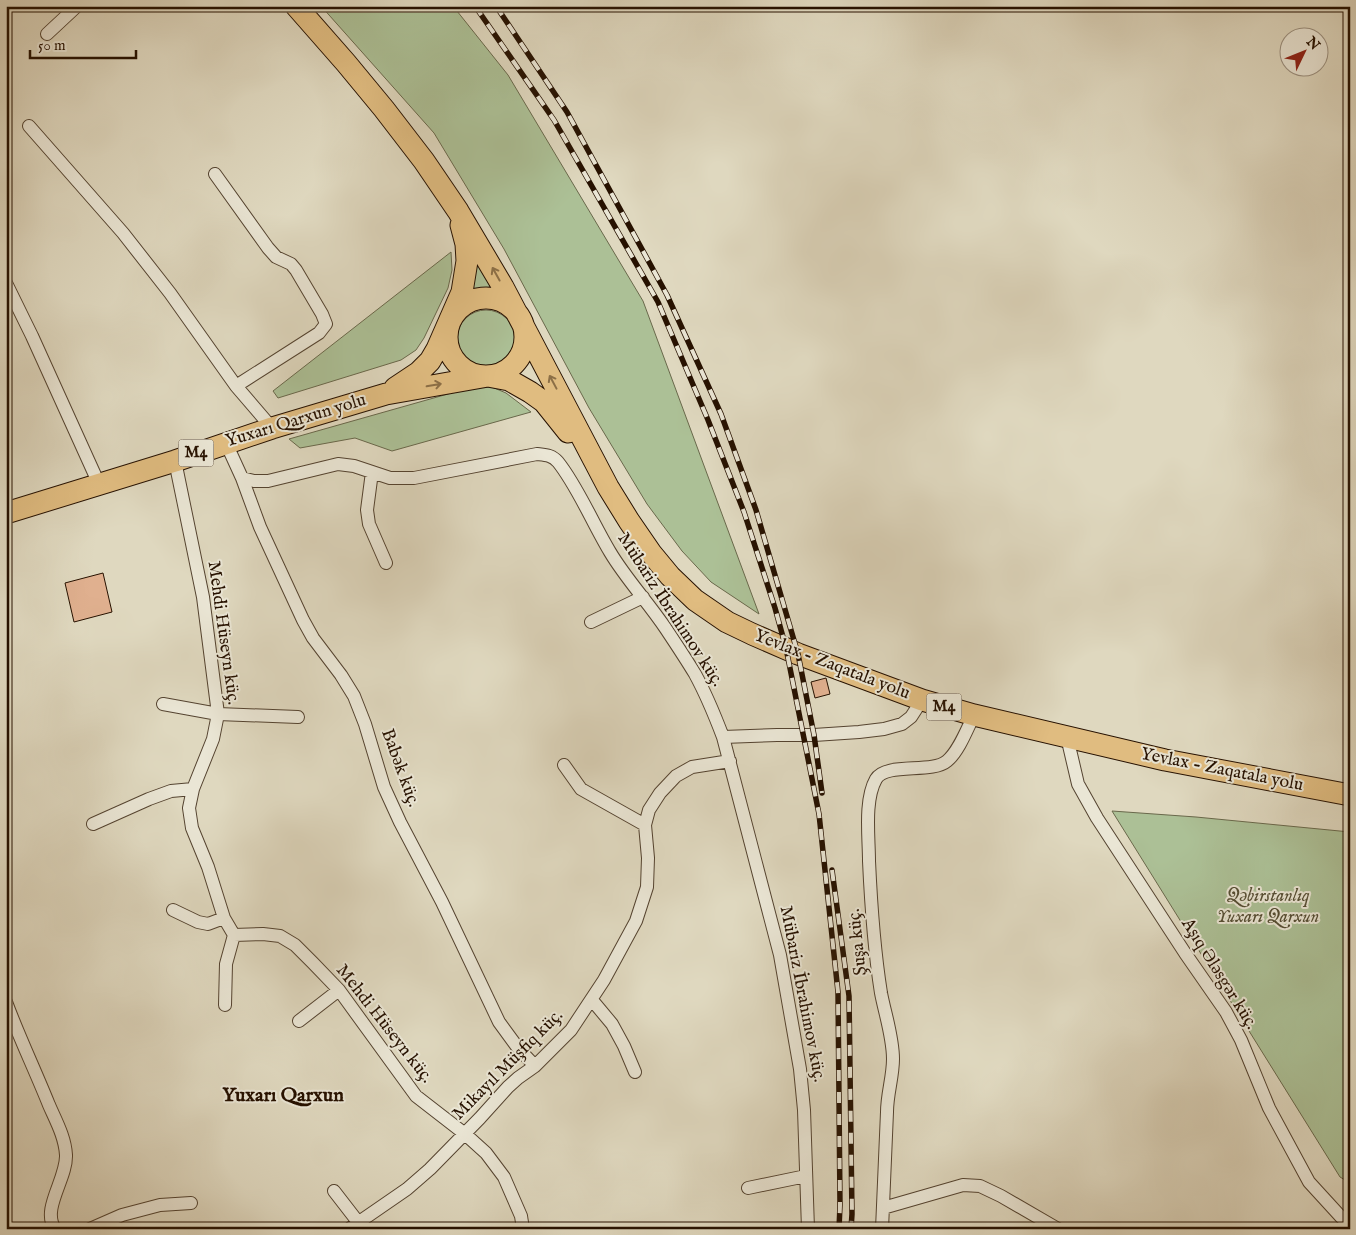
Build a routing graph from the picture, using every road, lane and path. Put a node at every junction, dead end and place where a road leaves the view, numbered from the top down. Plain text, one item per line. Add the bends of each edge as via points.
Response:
1 (77, 6) edge
2 (296, 6) edge
3 (48, 34) dead end
4 (29, 126) dead end
5 (215, 174) dead end
6 (458, 211) junction
7 (6, 283) edge
8 (519, 317) junction
9 (449, 323) junction
10 (488, 376) junction
11 (236, 386) junction
12 (386, 394) junction
13 (272, 428) junction
14 (226, 443) junction
15 (175, 461) junction
16 (372, 472) junction
17 (242, 478) junction
18 (98, 484) junction
19 (608, 487) junction
20 (6, 513) edge
21 (386, 563) dead end
22 (643, 597) junction
23 (591, 622) dead end
24 (922, 700) junction
25 (163, 704) dead end
26 (218, 714) junction
27 (974, 715) junction
28 (298, 717) dead end
29 (723, 737) junction
30 (1067, 737) junction
31 (730, 761) junction
32 (564, 765) dead end
33 (193, 789) junction
34 (1350, 795) edge
35 (93, 824) dead end
36 (644, 825) junction
37 (173, 910) dead end
38 (224, 918) junction
39 (234, 935) junction
40 (339, 990) junction
41 (592, 1000) junction
42 (6, 1002) edge
43 (225, 1005) dead end
44 (299, 1021) dead end
45 (12, 1032) edge
46 (535, 1066) junction
47 (635, 1072) dead end
48 (465, 1134) junction
49 (806, 1176) junction
50 (748, 1188) dead end
51 (334, 1191) dead end
52 (191, 1203) dead end
53 (884, 1208) junction
54 (1350, 1225) edge
55 (353, 1226) edge
56 (55, 1229) edge
57 (90, 1229) edge
58 (523, 1229) edge
59 (808, 1229) edge
60 (882, 1229) edge
61 (1058, 1229) edge

1 - 3 street
2 - 6 highway via 384,109
4 - 11 street via 123,232
5 - 11 street via 268,248 296,270 326,324 319,333
8 -> 6 highway
6 - 9 highway via 467,261 462,292
7 - 18 street
8 - 9 highway via 500,300 482,298 459,308
8 - 10 highway via 524,334 522,351 512,366 497,375
19 -> 8 highway
9 - 10 highway via 447,340 452,356 463,369
9 - 12 highway via 430,362
12 -> 10 highway
10 - 19 highway via 509,380 544,402
11 - 13 street
12 - 13 highway, Yuxarı Qarxun yolu / M4
13 - 14 highway, Yuxarı Qarxun yolu / M4
14 - 15 highway, Yuxarı Qarxun yolu / M4
14 - 17 street
15 - 18 highway, Yuxarı Qarxun yolu / M4
15 - 26 street, Mehdi Hüseyn küç. via 203,597
16 - 17 street, Mübariz İbrahimov küç. via 338,464 268,481
16 - 21 street via 367,510 369,524
16 - 22 street, Mübariz İbrahimov küç. via 390,478 414,478 538,454 550,455 570,482 626,577
17 - 46 street, Babək küç. via 260,527 303,620 354,696 384,787 495,1014
18 - 20 highway, Yuxarı Qarxun yolu / M4
19 - 24 highway, Yevlax - Zaqatala yolu / M4 via 670,576 695,600 727,622 798,654
22 - 23 street
22 - 29 street, Mübariz İbrahimov küç. via 695,674
24 - 27 highway, Yevlax - Zaqatala yolu / M4
24 - 29 street via 902,724 884,729 814,735
25 - 26 street
26 - 28 street
26 - 33 street, Mehdi Hüseyn küç. via 213,739
27 - 30 highway, Yevlax - Zaqatala yolu / M4
27 - 53 street, Şuşa küç. via 954,754 946,762 938,766 887,771 877,777 872,789 868,816 871,910 894,1060 887,1110
29 - 31 street, Mübariz İbrahimov küç.
30 - 34 highway, Yevlax - Zaqatala yolu / M4 via 1165,760
30 - 54 street, Aşıq Ələsgər küç. via 1078,784 1097,818 1226,1012 1269,1108 1309,1182
31 - 36 street via 692,766 676,776 649,810
31 - 49 street, Mübariz İbrahimov küç. via 780,955 800,1069
32 - 36 street via 581,789
33 - 35 street via 171,791
33 - 38 street, Mehdi Hüseyn küç. via 189,808 192,828
36 - 41 street, Mikayıl Müşfiq küç. via 647,887 636,921
37 - 38 street via 208,924
38 - 39 street, Mehdi Hüseyn küç.
39 - 40 street, Mehdi Hüseyn küç. via 280,936 295,945
39 - 43 street via 226,964
40 - 44 street
40 - 48 street, Mehdi Hüseyn küç. via 416,1096
41 - 46 street, Mikayıl Müşfiq küç. via 571,1030
41 - 47 street via 612,1024
42 - 45 street
45 - 56 street via 38,1075 63,1137 64,1174 50,1210
46 - 48 street, Mikayıl Müşfiq küç. via 508,1087
48 - 55 street, Mikayıl Müşfiq küç. via 407,1189
48 - 58 street, Mehdi Hüseyn küç. via 486,1153 504,1177 521,1216
49 - 50 street
49 - 59 street, Mübariz İbrahimov küç.
51 - 55 street
52 - 57 street via 160,1205 122,1215
53 - 60 street, Şuşa küç.
53 - 61 street via 964,1184 980,1186 1001,1196

